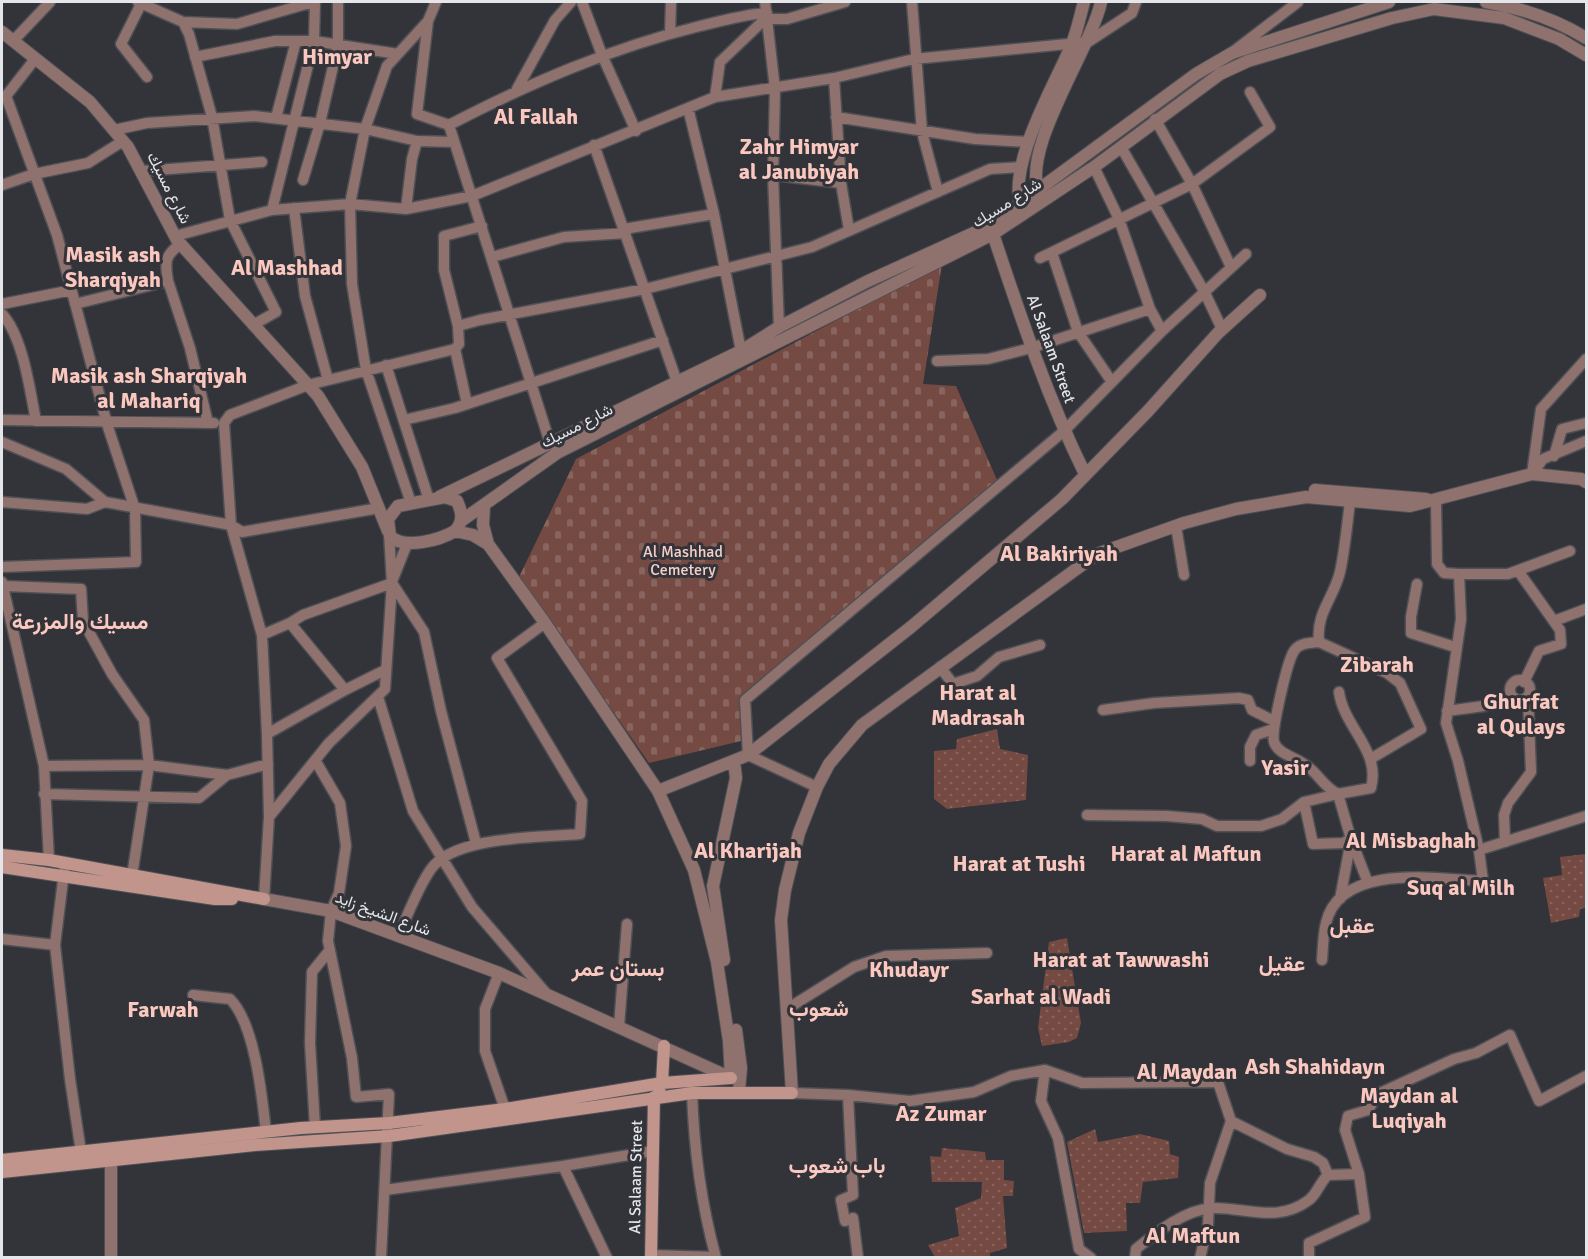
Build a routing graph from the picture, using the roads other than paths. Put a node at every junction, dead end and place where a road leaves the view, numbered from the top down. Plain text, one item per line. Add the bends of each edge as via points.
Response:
1 (50, 2) edge
2 (141, 2) edge
3 (314, 2) edge
4 (338, 2) edge
5 (436, 2) edge
6 (571, 2) edge
7 (582, 2) edge
8 (671, 2) edge
9 (845, 2) edge
10 (912, 2) edge
11 (1084, 2) edge
12 (1101, 2) edge
13 (1136, 2) edge
14 (1298, 2) edge
15 (1389, 2) edge
16 (1486, 2) edge
17 (766, 11) edge
18 (428, 21) junction
19 (183, 22) junction
20 (2, 32) edge
21 (670, 34) junction
22 (1586, 38) edge
23 (13, 41) junction
24 (296, 41) junction
25 (314, 41) junction
26 (1088, 42) junction
27 (1072, 44) junction
28 (338, 45) junction
29 (1232, 53) junction
30 (398, 54) junction
31 (602, 55) junction
32 (1587, 55) edge
33 (195, 57) junction
34 (35, 59) junction
35 (914, 59) junction
36 (147, 77) dead end
37 (834, 78) junction
38 (517, 89) junction
39 (775, 89) junction
40 (1250, 92) dead end
41 (4, 97) edge
42 (715, 97) junction
43 (688, 108) junction
44 (212, 117) junction
45 (836, 117) junction
46 (276, 118) junction
47 (1155, 119) junction
48 (295, 120) junction
49 (320, 123) junction
50 (449, 124) junction
51 (364, 129) junction
52 (114, 130) junction
53 (636, 131) junction
54 (922, 132) junction
55 (123, 141) junction
56 (417, 141) junction
57 (454, 141) junction
58 (1029, 142) junction
59 (594, 145) junction
60 (1120, 147) junction
61 (262, 162) dead end
62 (220, 165) junction
63 (1021, 167) junction
64 (1094, 167) junction
65 (142, 171) junction
66 (34, 174) junction
67 (773, 175) junction
68 (303, 180) dead end
69 (841, 183) junction
70 (1192, 184) junction
71 (2, 185) edge
72 (938, 192) junction
73 (472, 196) junction
74 (1041, 196) junction
75 (1153, 202) junction
76 (350, 204) junction
77 (294, 208) junction
78 (406, 209) junction
79 (272, 210) junction
80 (1022, 210) junction
81 (714, 214) junction
82 (230, 219) junction
83 (1119, 219) junction
84 (482, 226) junction
85 (849, 230) junction
86 (625, 231) junction
87 (993, 234) junction
88 (178, 240) junction
89 (1052, 253) junction
90 (1246, 254) dead end
91 (775, 255) junction
92 (492, 257) junction
93 (1040, 258) dead end
94 (1230, 265) junction
95 (725, 269) junction
96 (168, 281) junction
97 (645, 289) junction
98 (72, 290) junction
99 (1204, 291) junction
100 (1260, 295) dead end
101 (2, 304) edge
102 (75, 304) junction
103 (1150, 309) junction
104 (2, 314) edge
105 (509, 315) junction
106 (254, 325) junction
107 (458, 326) junction
108 (779, 327) junction
109 (1222, 329) junction
110 (1162, 331) junction
111 (1078, 332) junction
112 (663, 340) junction
113 (1031, 348) junction
114 (455, 349) junction
115 (741, 351) junction
116 (1587, 359) edge
117 (937, 361) dead end
118 (386, 365) junction
119 (366, 370) junction
120 (328, 380) junction
121 (532, 382) junction
122 (1112, 382) junction
123 (308, 385) junction
124 (679, 387) junction
125 (467, 404) junction
126 (2, 420) edge
127 (404, 420) junction
128 (36, 421) junction
129 (208, 423) junction
130 (224, 423) junction
131 (1586, 423) edge
132 (107, 424) junction
133 (1064, 431) junction
134 (1587, 441) edge
135 (2, 442) edge
136 (550, 443) junction
137 (1554, 456) junction
138 (1085, 474) junction
139 (1532, 474) junction
140 (1587, 482) edge
141 (374, 492) junction
142 (434, 498) junction
143 (1436, 501) junction
144 (2, 502) edge
145 (105, 502) junction
146 (1350, 502) junction
147 (411, 503) junction
148 (398, 506) junction
149 (484, 506) junction
150 (379, 508) junction
151 (135, 509) junction
152 (231, 525) junction
153 (458, 526) junction
154 (1176, 526) junction
155 (389, 532) junction
156 (407, 544) junction
157 (488, 544) junction
158 (1117, 547) junction
159 (1570, 550) dead end
160 (2, 567) edge
161 (1519, 572) junction
162 (1459, 574) junction
163 (1184, 575) dead end
164 (392, 583) junction
165 (2, 584) edge
166 (1417, 584) dead end
167 (1587, 609) edge
168 (1554, 621) junction
169 (290, 623) junction
170 (545, 623) junction
171 (262, 635) junction
172 (1319, 642) junction
173 (1040, 645) dead end
174 (1455, 647) junction
175 (940, 667) junction
176 (385, 670) junction
177 (1524, 682) junction
178 (345, 690) junction
179 (1339, 692) dead end
180 (378, 696) junction
181 (1528, 696) junction
182 (1513, 697) junction
183 (1103, 711) dead end
184 (1447, 711) junction
185 (1274, 725) junction
186 (267, 734) junction
187 (748, 755) junction
188 (1371, 758) junction
189 (315, 760) junction
190 (734, 761) junction
191 (1251, 761) dead end
192 (267, 764) junction
193 (149, 765) junction
194 (44, 766) junction
195 (226, 775) junction
196 (817, 787) junction
197 (658, 791) junction
198 (44, 794) junction
199 (1338, 794) junction
200 (144, 797) junction
201 (1304, 802) junction
202 (1087, 815) dead end
203 (270, 816) junction
204 (1587, 816) edge
205 (1351, 839) junction
206 (1505, 842) junction
207 (476, 843) junction
208 (1479, 850) junction
209 (2, 855) edge
210 (443, 857) junction
211 (49, 860) junction
212 (2, 867) edge
213 (64, 869) junction
214 (132, 876) junction
215 (1368, 883) junction
216 (264, 899) junction
217 (1340, 899) junction
218 (331, 911) junction
219 (627, 924) dead end
220 (398, 936) junction
221 (2, 939) edge
222 (55, 945) junction
223 (329, 951) junction
224 (987, 953) dead end
225 (1322, 960) dead end
226 (499, 973) junction
227 (545, 992) junction
228 (193, 995) dead end
229 (787, 1009) junction
230 (619, 1026) junction
231 (664, 1046) junction
232 (1045, 1070) junction
233 (731, 1077) junction
234 (1587, 1077) edge
235 (662, 1083) junction
236 (739, 1091) junction
237 (692, 1093) junction
238 (792, 1093) junction
239 (848, 1095) junction
240 (654, 1097) junction
241 (505, 1109) junction
242 (1230, 1121) junction
243 (388, 1123) junction
244 (315, 1127) junction
245 (266, 1132) junction
246 (389, 1136) junction
247 (652, 1151) junction
248 (81, 1152) junction
249 (2, 1160) edge
250 (111, 1160) junction
251 (563, 1166) junction
252 (2, 1172) edge
253 (1359, 1174) junction
254 (1328, 1175) junction
255 (386, 1190) junction
256 (1210, 1208) junction
257 (651, 1256) edge
258 (111, 1257) edge
259 (381, 1257) edge
260 (607, 1257) edge
261 (715, 1257) edge
262 (858, 1257) edge
263 (1091, 1257) edge
264 (1135, 1257) edge
265 (1200, 1257) edge
266 (1309, 1257) edge

1 - 23 street
2 - 19 street
2 - 36 street via 121,44
3 - 19 street via 237,24
3 - 25 street
4 - 28 street
5 - 18 street
6 - 38 street via 555,20
7 - 31 street
8 - 21 street
9 - 17 street via 787,19
10 - 35 street
11 - 27 street
12 - 26 street
13 - 26 street via 1132,13
14 - 29 street
15 - 29 street, شارع مسيك
16 - 22 street via 1518,9
17 - 21 street
17 - 39 street
17 - 42 street via 720,62
18 - 30 street
18 - 50 street via 417,114
19 - 33 street
20 - 23 street, شارع مسيك
21 - 31 street
23 - 34 street, شارع مسيك
24 - 25 street
24 - 33 street via 275,41
24 - 46 street
25 - 28 street
25 - 48 street
26 - 27 street
26 - 74 street via 1047,128 1036,164 1035,182
27 - 35 street
27 - 58 street
28 - 30 street
28 - 49 street
29 - 74 street, شارع مسيك via 1196,74
30 - 51 street via 387,66
31 - 38 street
31 - 53 street
32 - 47 street, شارع مسيك via 1504,18 1434,9 1248,61 1220,74
33 - 44 street
34 - 41 street
34 - 52 street, شارع مسيك via 90,102
35 - 37 street
35 - 54 street
37 - 39 street
37 - 45 street
38 - 50 street
39 - 42 street
39 - 67 street
40 - 70 street via 1270,127
41 - 66 street
42 - 43 street
43 - 53 street
43 - 81 street
44 - 46 street
44 - 52 street
44 - 62 street
45 - 54 street
45 - 69 street
46 - 48 street
47 - 60 street, شارع مسيك
47 - 70 street
48 - 49 street
48 - 79 street
49 - 51 street
49 - 68 street
50 - 57 street
51 - 56 street
51 - 76 street
52 - 55 street, شارع مسيك
53 - 59 street
54 - 58 street
54 - 72 street
55 - 65 street, شارع مسيك
55 - 66 street via 88,163
56 - 57 street
56 - 78 street
57 - 73 street
58 - 63 street
59 - 73 street
59 - 86 street
60 - 64 street, شارع مسيك
60 - 75 street
61 - 62 street
62 - 65 street
62 - 82 street
63 - 72 street via 990,169
63 - 80 street
64 - 74 street, شارع مسيك
64 - 83 street
65 - 88 street, شارع مسيك
66 - 71 street
66 - 98 street
67 - 69 street
67 - 91 street
69 - 85 street
70 - 75 street
70 - 94 street
72 - 85 street
73 - 78 street
73 - 84 street
74 - 80 street, شارع مسيك
75 - 83 street
75 - 99 street
76 - 77 street
76 - 78 street
76 - 119 street via 352,284
77 - 79 street
77 - 120 street via 304,296
79 - 82 street
80 - 87 street, شارع مسيك
80 - 108 street, شارع مسيك via 867,281
81 - 86 street
81 - 95 street
82 - 88 street
82 - 106 street via 276,312
83 - 89 street
83 - 103 street
84 - 92 street
84 - 107 street via 444,236 444,270
85 - 91 street via 812,247
86 - 92 street via 564,237
86 - 97 street
87 - 113 street, Al Salaam Street
87 - 124 street, شارع مسيك
88 - 96 street via 165,261
88 - 106 street, شارع مسيك
89 - 93 street
89 - 111 street
90 - 94 street
91 - 95 street
91 - 108 street
92 - 105 street
94 - 99 street
95 - 97 street
95 - 115 street
96 - 102 street
96 - 129 street via 190,348
97 - 105 street
97 - 112 street
98 - 101 street
98 - 102 street
99 - 109 street
99 - 110 street
100 - 109 street
102 - 132 street
103 - 110 street
103 - 111 street
104 - 128 street via 9,321 27,373
105 - 107 street
105 - 121 street
106 - 123 street, شارع مسيك
107 - 114 street via 459,344
108 - 115 street, شارع مسيك
109 - 138 street
110 - 122 street
111 - 113 street
111 - 122 street
112 - 121 street
112 - 124 street
113 - 117 street via 988,359
113 - 133 street, Al Salaam Street
114 - 118 street
114 - 125 street
115 - 124 street, شارع مسيك
116 - 139 street via 1541,409
118 - 119 street
118 - 127 street
119 - 120 street
119 - 147 street
120 - 123 street
121 - 125 street
121 - 136 street
122 - 133 street
123 - 130 street via 230,415
123 - 141 street, شارع مسيك via 343,434
124 - 136 street, شارع مسيك
124 - 149 street, شارع مسيك via 557,453
125 - 127 street
126 - 128 street
127 - 142 street
128 - 132 street
129 - 130 street
129 - 132 street
130 - 152 street
131 - 137 street via 1562,429
132 - 151 street
133 - 138 street, Al Salaam Street
133 - 187 street via 745,700
134 - 137 street
135 - 145 street via 66,469
136 - 142 street, شارع مسيك
137 - 139 street via 1543,459
138 - 187 street via 1062,499 920,620
139 - 140 street
139 - 143 street
141 - 148 street via 384,503
141 - 150 street, شارع مسيك
142 - 147 street, شارع مسيك
142 - 153 street via 457,501
143 - 146 street via 1410,506
143 - 158 street via 1305,490 1180,515 1138,531
143 - 162 street via 1437,564 1444,573
144 - 145 street via 87,509
145 - 151 street
146 - 154 street via 1306,497 1236,509
146 - 172 street via 1340,571 1317,625
147 - 148 street, شارع مسيك
148 - 155 street via 390,514
149 - 153 street, شارع مسيك
149 - 157 street
150 - 152 street via 242,532
150 - 155 street, شارع مسيك
151 - 152 street
151 - 160 street via 136,562
152 - 171 street
153 - 156 street, شارع مسيك
153 - 157 street
154 - 158 street
154 - 163 street
155 - 156 street via 397,541
155 - 164 street
156 - 164 street
157 - 170 street
158 - 175 street via 1097,554
159 - 161 street
161 - 162 street
161 - 168 street
162 - 174 street via 1461,619
164 - 169 street
164 - 176 street
164 - 207 street via 424,632
165 - 193 street via 81,589 83,621 112,674 144,720
165 - 194 street
166 - 174 street via 1411,633
167 - 168 street
168 - 177 street via 1560,630 1561,644 1539,651
169 - 171 street
169 - 178 street
170 - 197 street
170 - 207 street via 498,658 582,801 580,834
171 - 186 street
172 - 185 street via 1305,643 1293,652
172 - 188 street via 1387,673 1400,683 1413,710 1421,729
173 - 175 street via 999,657 978,675 953,684
174 - 184 street
175 - 196 street via 862,725 829,764
176 - 178 street
176 - 180 street via 385,689
177 - 181 street via 1529,686
177 - 182 street via 1512,685
178 - 186 street
179 - 188 street
180 - 189 street
180 - 210 street via 413,811
181 - 182 street via 1522,700
181 - 206 street via 1531,772 1508,803 1504,815
182 - 184 street via 1506,703
183 - 185 street via 1154,703 1239,698 1248,700 1252,710
184 - 208 street via 1446,723
185 - 191 street via 1256,735 1250,747
185 - 199 street via 1275,744 1282,752 1306,764 1325,787
186 - 192 street
187 - 190 street
187 - 196 street
188 - 199 street via 1371,788
189 - 203 street
189 - 218 street via 340,803 346,846 339,893
190 - 197 street
190 - 236 street via 736,778 713,886 739,1051
192 - 195 street
192 - 203 street
193 - 194 street
193 - 195 street
193 - 200 street
194 - 198 street
195 - 200 street via 199,798
196 - 229 street via 799,833 785,890 781,920
197 - 233 street via 701,891 720,984
198 - 200 street
198 - 211 street
199 - 201 street
199 - 205 street
200 - 214 street
201 - 202 street via 1282,819 1261,826 1217,826 1202,819 1167,816
201 - 205 street via 1313,844
203 - 216 street
204 - 206 street
205 - 215 street
205 - 217 street
206 - 208 street
207 - 210 street
208 - 215 street via 1483,881 1416,876
209 - 211 main road, شارع الشيخ زايد
210 - 220 street via 431,869
210 - 227 street via 472,907
211 - 213 main road, شارع الشيخ زايد
212 - 213 main road
213 - 214 main road, شارع الشيخ زايد
213 - 216 main road via 216,899
213 - 222 street
214 - 216 main road, شارع الشيخ زايد
215 - 217 street
216 - 218 street, شارع الشيخ زايد
217 - 225 street via 1326,921
218 - 220 street, شارع الشيخ زايد
218 - 223 street
219 - 230 street
220 - 226 street, شارع الشيخ زايد
221 - 222 street
222 - 248 street
223 - 243 street via 352,1058 356,1097 389,1094
223 - 244 street via 312,972 310,1043
224 - 229 street via 886,956 854,967
226 - 227 street, شارع الشيخ زايد
226 - 241 street via 485,1009 485,1051
227 - 230 street, شارع الشيخ زايد
228 - 245 street via 230,999 241,1012 261,1083
229 - 238 street
230 - 231 street, شارع الشيخ زايد
231 - 233 street, شارع الشيخ زايد
231 - 235 main road
232 - 239 street via 1011,1076 974,1092 910,1101
232 - 242 street via 1082,1083 1218,1082
232 - 263 street via 1041,1101 1058,1138 1079,1249
233 - 235 main road
234 - 253 street via 1539,1101 1510,1035 1378,1094 1368,1110 1348,1116 1345,1130
235 - 240 main road
235 - 241 main road
236 - 237 main road
236 - 238 main road
237 - 240 main road
237 - 261 street via 693,1140
238 - 239 street
239 - 262 street via 853,1195 841,1200 850,1219
240 - 246 main road
240 - 247 main road, Al Salaam Street
241 - 243 main road
242 - 254 street via 1287,1149 1314,1157 1323,1163
242 - 256 street via 1210,1184
243 - 244 main road
243 - 246 street
244 - 245 main road
245 - 248 main road
246 - 250 main road
246 - 255 street
247 - 251 street
247 - 257 main road, Al Salaam Street
248 - 249 main road
250 - 252 main road
250 - 258 street
251 - 255 street
251 - 260 street
253 - 254 street
253 - 266 street via 1365,1217 1309,1243
254 - 256 street via 1319,1182 1312,1199 1288,1212 1253,1214
255 - 259 street
256 - 264 street via 1170,1223 1136,1250
256 - 265 street
257 - 261 street

